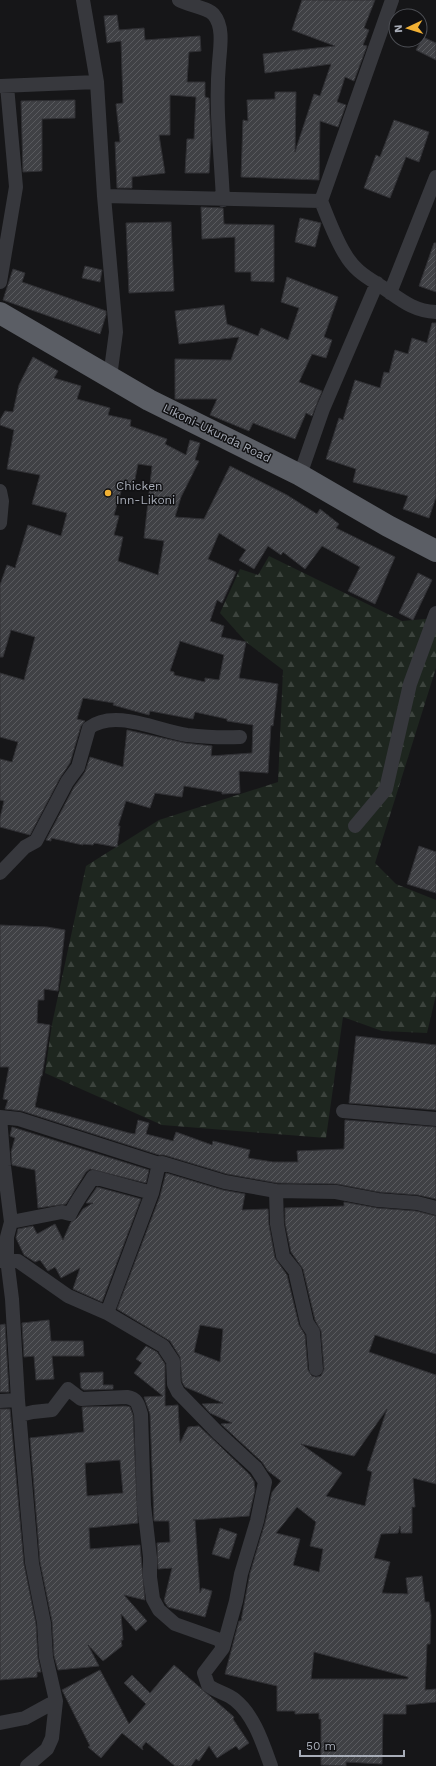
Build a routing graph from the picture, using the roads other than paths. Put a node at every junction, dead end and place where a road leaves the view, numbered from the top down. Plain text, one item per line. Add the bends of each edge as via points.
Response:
1 (83, 0) edge
2 (179, 0) edge
3 (392, 0) edge
4 (97, 82) junction
5 (4, 86) edge
6 (436, 177) edge
7 (104, 196) junction
8 (223, 200) junction
9 (321, 201) junction
10 (0, 282) edge
11 (377, 283) junction
12 (390, 294) junction
13 (436, 312) edge
14 (1, 314) edge
15 (110, 377) junction
16 (300, 475) junction
17 (0, 491) edge
18 (0, 523) edge
19 (436, 551) edge
20 (436, 613) edge
21 (240, 737) dead end
22 (355, 826) dead end
23 (0, 873) edge
24 (343, 1111) dead end
25 (0, 1117) edge
26 (436, 1119) edge
27 (158, 1164) junction
28 (276, 1191) junction
29 (152, 1193) junction
30 (436, 1208) edge
31 (11, 1222) junction
32 (3, 1260) edge
33 (107, 1312) junction
34 (316, 1369) dead end
35 (18, 1400) junction
36 (0, 1401) edge
37 (20, 1415) junction
38 (223, 1648) junction
39 (56, 1701) junction
40 (0, 1723) edge
41 (27, 1766) edge
42 (271, 1766) edge

1 - 4 street
2 - 8 street via 207,10 214,14 218,21 220,32 217,80
3 - 9 street
4 - 5 street
4 - 7 street
5 - 10 street via 16,187
6 - 12 street
7 - 8 street
7 - 15 street via 116,332
8 - 9 street
9 - 11 street via 344,254 359,272
11 - 12 street
11 - 16 street via 323,408
12 - 13 street via 423,312
14 - 15 highway, Likoni-Ukunda Road
15 - 16 highway, Likoni-Ukunda Road via 149,400
16 - 19 highway, Likoni-Ukunda Road
17 - 18 street
20 - 22 street via 410,684 386,789
21 - 23 street via 186,735 158,729 145,723 114,720 93,725 89,728 78,767 67,782 36,841 24,847
24 - 26 street
25 - 27 street via 19,1119
25 - 31 street
27 - 28 street via 162,1163 225,1182
27 - 29 street
28 - 30 street via 336,1192
28 - 34 street via 277,1224 283,1256 295,1271 307,1323 313,1332
29 - 31 street via 93,1177 70,1214 62,1212
29 - 33 street
31 - 32 street
32 - 33 street via 18,1261 68,1296
32 - 35 street via 12,1298
33 - 38 street via 163,1346 172,1361 174,1384 178,1392 256,1468 265,1482 257,1522
35 - 36 street
35 - 37 street
37 - 38 street via 52,1410 68,1389 81,1399 127,1397 137,1401 141,1414 144,1505 153,1599 159,1610 175,1624 220,1640
37 - 39 street via 32,1563 44,1623 46,1657
38 - 42 street via 204,1673 208,1685 229,1695 241,1705
39 - 40 street via 25,1718
39 - 41 street via 52,1738 47,1749

